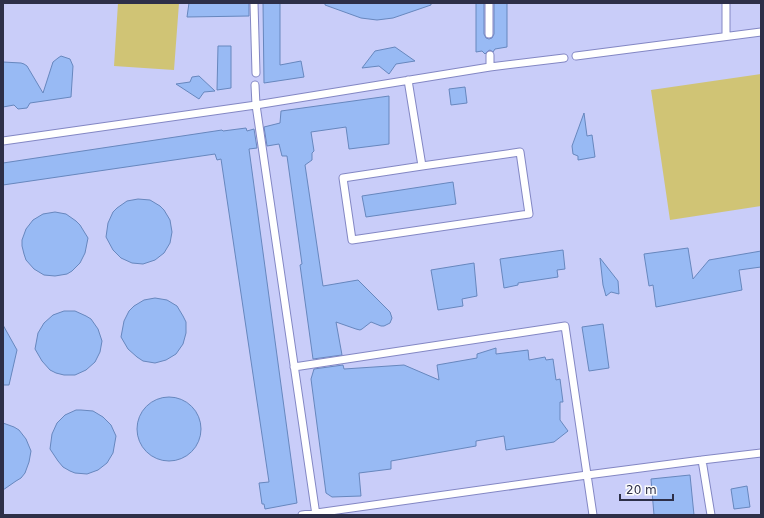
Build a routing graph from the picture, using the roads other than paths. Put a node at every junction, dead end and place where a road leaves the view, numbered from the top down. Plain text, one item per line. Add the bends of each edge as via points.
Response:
1 (254, 3) edge
2 (489, 3) edge
3 (726, 3) edge
4 (761, 32) edge
5 (489, 34) dead end
6 (726, 36) junction
7 (490, 55) dead end
8 (576, 56) dead end
9 (564, 58) dead end
10 (490, 67) junction
11 (256, 73) dead end
12 (408, 80) junction
13 (256, 85) dead end
14 (256, 105) junction
15 (3, 140) edge
16 (422, 166) junction
17 (294, 367) junction
18 (761, 453) edge
19 (702, 460) junction
20 (587, 475) junction
21 (315, 514) edge
22 (302, 515) edge
23 (593, 515) edge
24 (711, 515) edge

1 - 11 lane
2 - 5 lane
3 - 6 lane
4 - 6 lane
6 - 8 lane
7 - 10 lane
9 - 10 lane
10 - 12 lane
12 - 14 lane
12 - 16 lane
13 - 14 lane
14 - 15 lane
14 - 17 lane
16 - 16 lane via 520,152 529,214 352,240 343,178
17 - 20 lane via 565,326
17 - 21 lane
18 - 19 lane
19 - 20 lane
19 - 24 lane
20 - 21 lane
20 - 23 lane
21 - 22 lane

